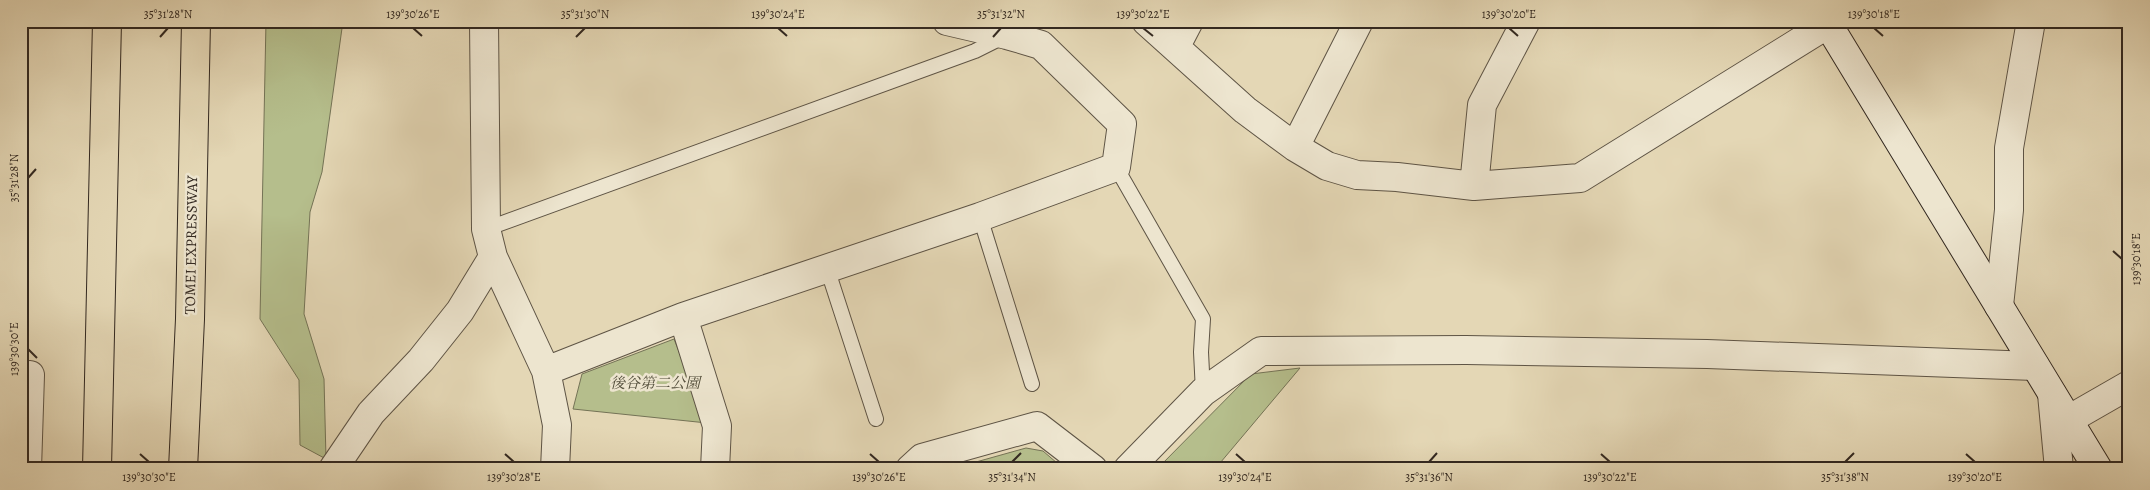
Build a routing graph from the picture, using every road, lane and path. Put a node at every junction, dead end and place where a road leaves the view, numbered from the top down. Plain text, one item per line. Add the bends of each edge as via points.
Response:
1 (107, 21) edge
2 (196, 21) edge
3 (484, 21) edge
4 (947, 21) edge
5 (1146, 21) edge
6 (1188, 21) edge
7 (1359, 21) edge
8 (1526, 21) edge
9 (2031, 21) edge
10 (1827, 23) edge
11 (1011, 28) edge
12 (1176, 46) junction
13 (1294, 147) junction
14 (1116, 167) junction
15 (1474, 186) junction
16 (980, 218) junction
17 (486, 230) junction
18 (493, 257) junction
19 (827, 268) junction
20 (1998, 306) junction
21 (682, 317) junction
22 (2035, 366) junction
23 (546, 371) junction
24 (21, 378) edge
25 (1032, 384) dead end
26 (2129, 385) edge
27 (1203, 392) junction
28 (2052, 394) junction
29 (876, 419) dead end
30 (2068, 420) junction
31 (27, 469) edge
32 (97, 469) edge
33 (183, 469) edge
34 (333, 469) edge
35 (555, 469) edge
36 (715, 469) edge
37 (910, 469) edge
38 (1093, 469) edge
39 (1128, 469) edge
40 (2059, 469) edge
41 (2098, 469) edge

1 - 32 highway
2 - 33 highway, TOMEI EXPRESSWAY via 190,319
3 - 17 street
4 - 11 street
5 - 12 street
6 - 12 street
7 - 13 street
8 - 15 street via 1482,104
9 - 20 street via 2009,148 2009,210
10 - 15 street via 1580,178
10 - 20 street
11 - 14 street via 1041,45 1122,124
11 - 17 lane via 975,51
12 - 13 street via 1245,110
13 - 15 street via 1326,166 1357,175
14 - 16 street
14 - 27 lane via 1203,319
16 - 19 street
16 - 25 lane
17 - 18 street
18 - 23 street
18 - 34 street via 460,311 371,413
19 - 21 street
19 - 29 lane
20 - 22 street
21 - 23 street
21 - 36 street via 717,426
22 - 27 street via 1476,350 1261,351
22 - 28 street
23 - 35 street via 557,425
24 - 31 street via 30,375
26 - 30 street
27 - 39 street
28 - 30 street
28 - 40 street
30 - 41 street
37 - 38 street via 922,458 1037,426

